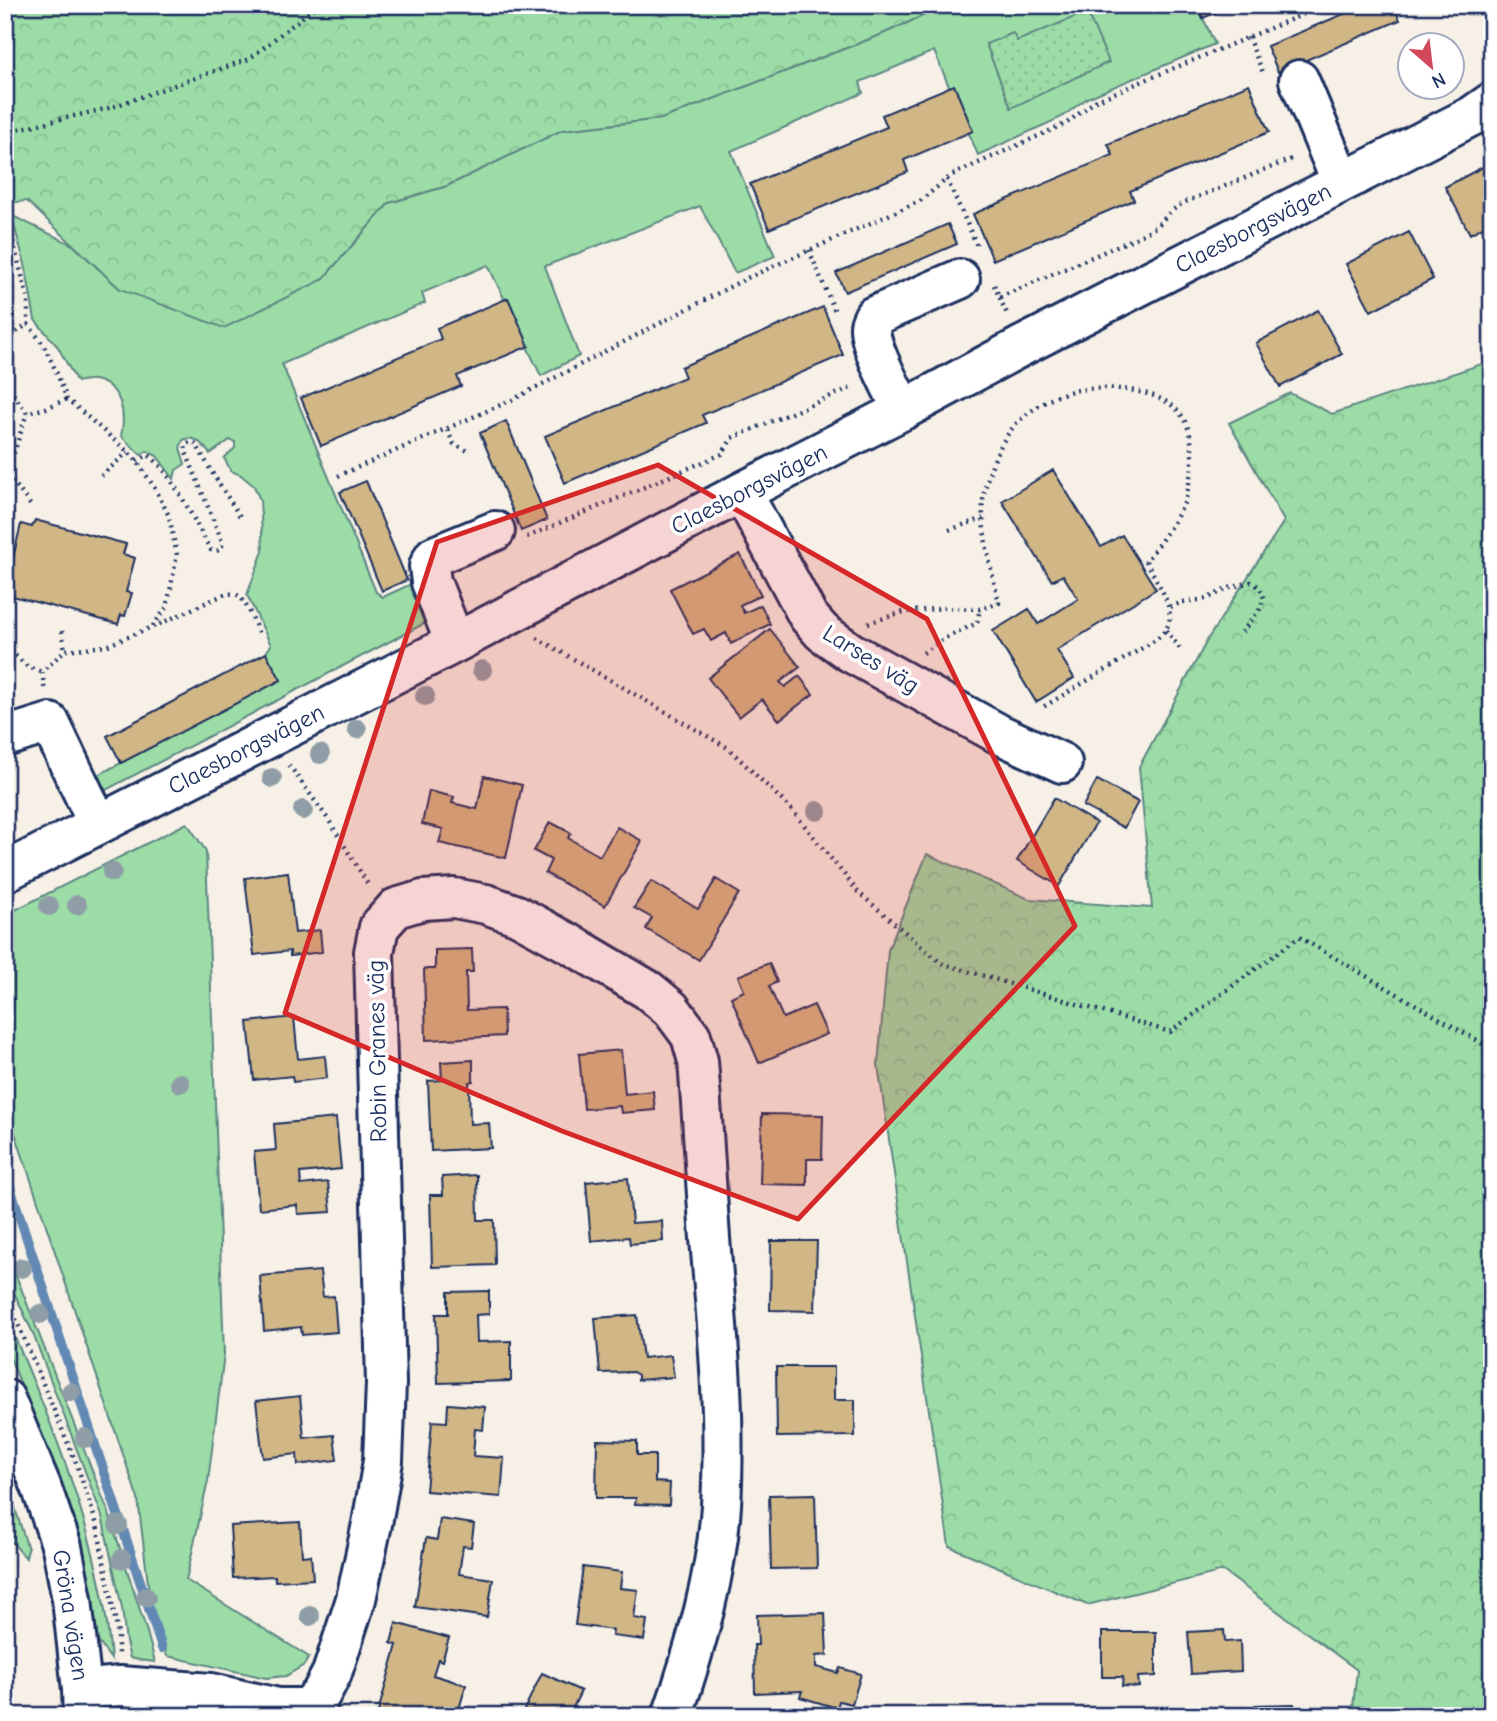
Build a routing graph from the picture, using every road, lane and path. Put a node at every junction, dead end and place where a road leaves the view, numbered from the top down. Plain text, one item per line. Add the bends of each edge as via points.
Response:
1 (318, 5) edge
2 (1326, 5) edge
3 (1490, 5) edge
4 (1492, 11) edge
5 (1299, 80) dead end
6 (1492, 103) edge
7 (5, 132) edge
8 (1298, 156) dead end
9 (1343, 181) junction
10 (8, 221) dead end
11 (960, 279) dead end
12 (1000, 297) dead end
13 (27, 324) junction
14 (5, 340) edge
15 (5, 383) edge
16 (895, 395) junction
17 (66, 399) junction
18 (27, 414) junction
19 (447, 429) junction
20 (468, 451) dead end
21 (128, 452) junction
22 (136, 461) junction
23 (101, 476) dead end
24 (338, 476) dead end
25 (7, 477) edge
26 (742, 492) junction
27 (32, 507) dead end
28 (241, 518) dead end
29 (983, 518) junction
30 (948, 530) dead end
31 (495, 531) joint
32 (1170, 607) junction
33 (980, 609) junction
34 (152, 627) junction
35 (1166, 630) junction
36 (62, 631) dead end
37 (1242, 632) dead end
38 (532, 635) dead end
39 (827, 636) junction
40 (260, 637) dead end
41 (455, 643) junction
42 (5, 646) edge
43 (65, 650) junction
44 (1181, 650) dead end
45 (42, 672) junction
46 (890, 674) junction
47 (1043, 707) dead end
48 (50, 723) junction
49 (5, 737) edge
50 (1062, 763) dead end
51 (289, 764) dead end
52 (98, 824) junction
53 (5, 872) edge
54 (374, 893) dead end
55 (1492, 1049) edge
56 (5, 1399) edge
57 (83, 1703) edge
58 (313, 1712) edge
59 (672, 1716) edge

1 - 7 path via 249,59 109,108
2 - 19 path via 1095,101 1067,123 952,175 920,201 747,278 533,390
3 - 4 path
5 - 9 street
6 - 9 street, Claesborgsvägen
8 - 12 path via 1184,203 1138,237
9 - 16 street, Claesborgsvägen via 1035,339
10 - 13 path via 28,300
11 - 16 street via 874,316 870,325 874,345
13 - 14 path
13 - 17 path via 43,344
15 - 18 path
16 - 26 street, Claesborgsvägen
16 - 31 path via 865,382 732,438 722,454 522,539
17 - 18 path
17 - 21 path
18 - 25 path
19 - 20 path via 454,444
19 - 24 path
21 - 22 path
21 - 23 path
22 - 28 path via 148,455 154,458 211,550 217,551 223,544 185,450 186,444 196,444
22 - 34 path via 169,516 177,555 167,607
25 - 27 path
26 - 39 street, Larses väg via 808,616
26 - 41 street, Claesborgsvägen
29 - 30 path
29 - 32 path via 984,490 999,449 1027,414 1076,390 1135,391 1156,398 1174,407 1191,439 1184,503 1146,561
29 - 33 path via 999,603
31 - 41 street via 434,556 429,566 430,582
32 - 35 path
32 - 37 path via 1251,582 1260,587 1264,598
33 - 39 path via 904,612
33 - 46 path via 977,623
34 - 40 path via 225,594 235,594 245,603
34 - 43 path via 106,646
35 - 44 path
35 - 47 path
36 - 43 path
38 - 55 path via 728,748 792,810 858,892 941,962 1170,1032 1299,937
39 - 46 street, Larses väg
41 - 52 street, Claesborgsvägen
42 - 45 path via 28,667
43 - 45 path
45 - 48 path
46 - 50 street, Larses väg
48 - 49 street
48 - 52 street
51 - 54 path
52 - 53 street, Claesborgsvägen
56 - 57 street, Gröna vägen via 62,1547
57 - 58 street, Robin Granes väg via 120,1686 211,1693
58 - 59 street, Robin Granes väg via 332,1673 356,1599 383,1461 386,1383 374,952 379,927 396,908 454,898 517,915 648,990 671,1009 691,1036 698,1061 718,1328 721,1506 700,1626

